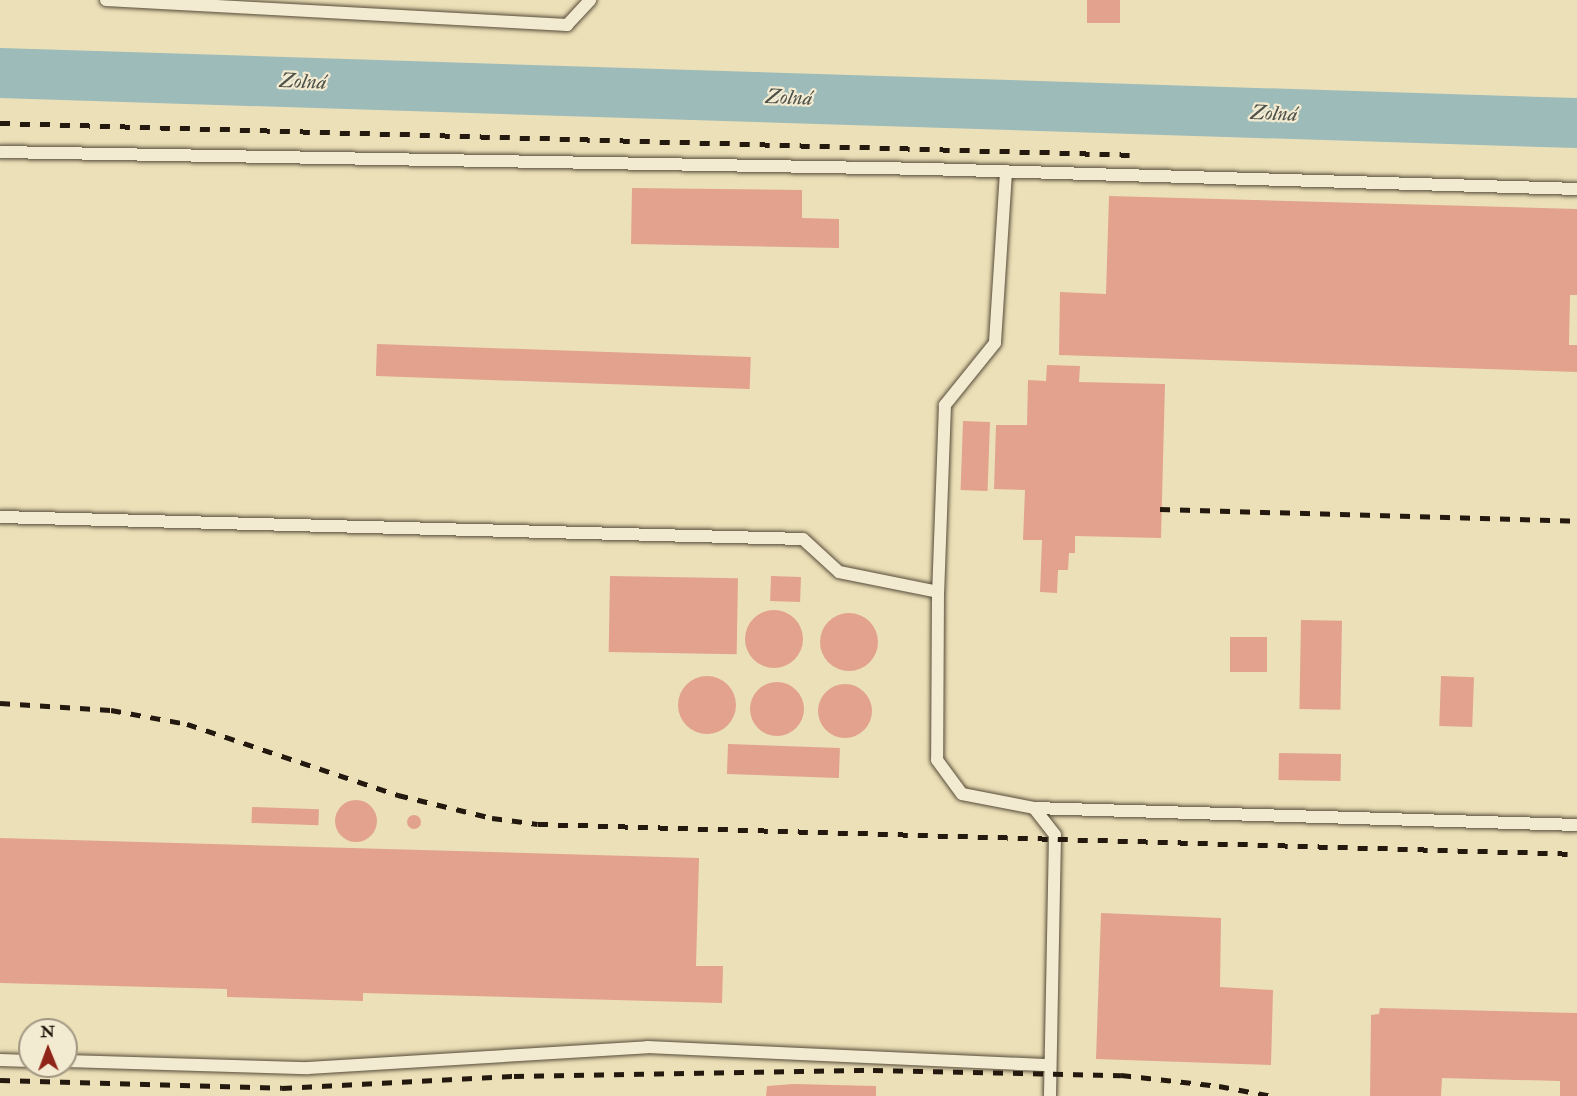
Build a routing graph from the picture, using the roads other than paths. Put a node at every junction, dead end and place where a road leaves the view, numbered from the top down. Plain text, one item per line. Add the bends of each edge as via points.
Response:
1 (106, 0) edge
2 (590, 0) edge
3 (0, 152) edge
4 (1006, 172) junction
5 (1577, 189) edge
6 (0, 517) edge
7 (938, 592) junction
8 (1034, 808) junction
9 (1577, 825) edge
10 (0, 1060) edge
11 (18, 1060) edge
12 (78, 1061) edge
13 (1050, 1065) junction
14 (1050, 1096) edge

1 - 2 lane via 567,25
3 - 4 lane
4 - 5 lane
4 - 7 lane via 995,343 945,405
6 - 7 lane via 803,539 839,572
7 - 8 lane via 937,760 962,794
8 - 9 lane
8 - 13 lane via 1055,835
10 - 11 lane
12 - 13 lane via 308,1068 647,1047
13 - 14 lane

